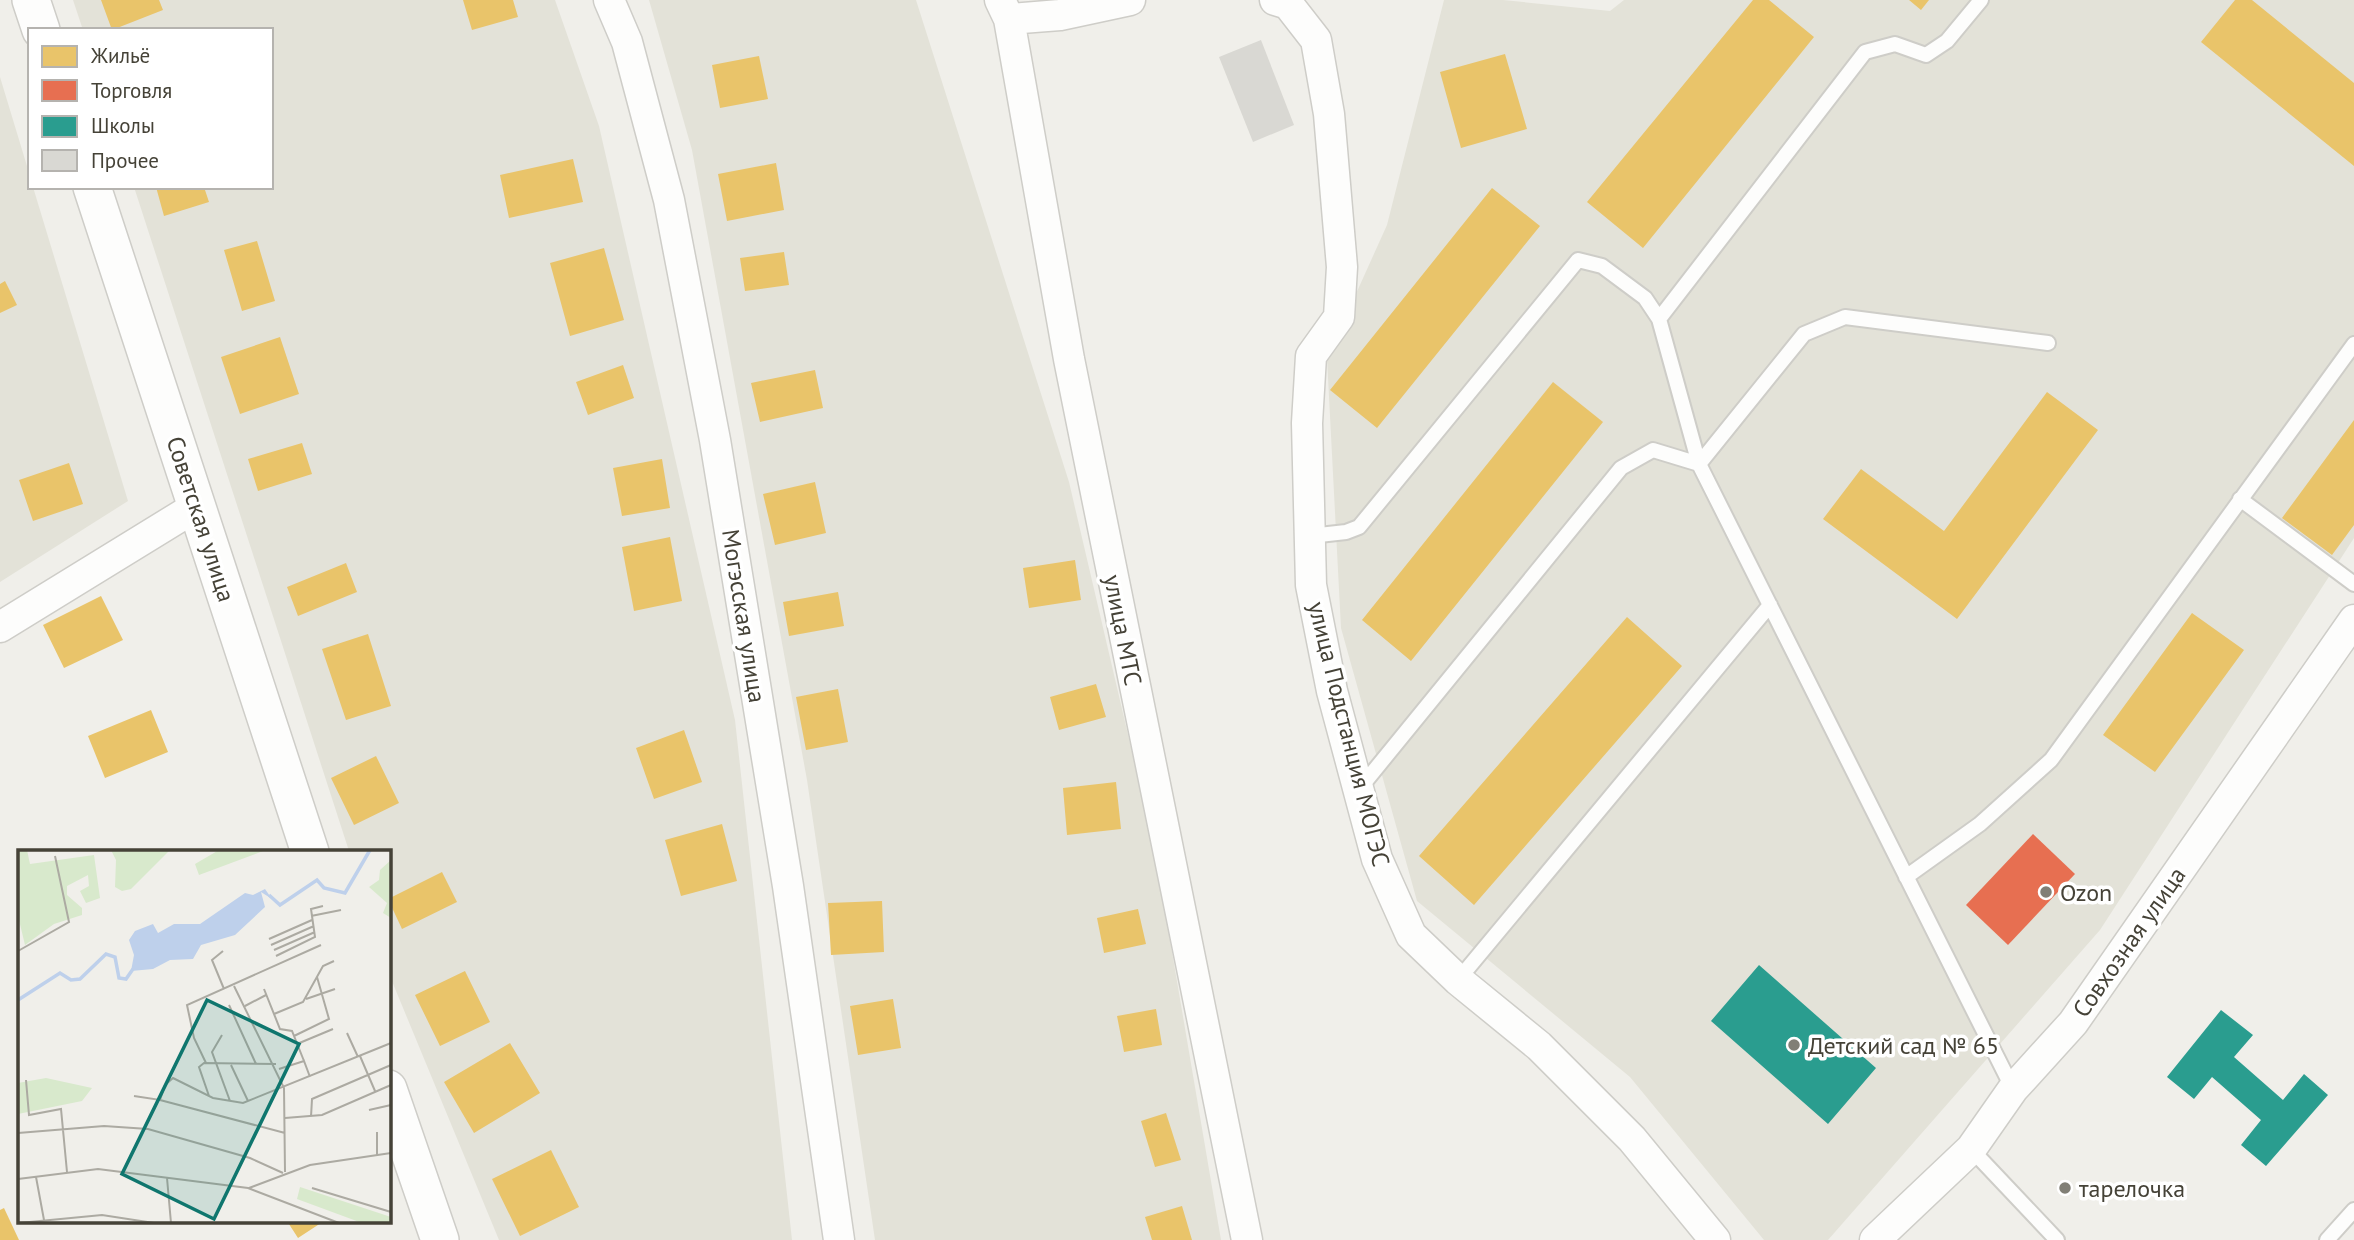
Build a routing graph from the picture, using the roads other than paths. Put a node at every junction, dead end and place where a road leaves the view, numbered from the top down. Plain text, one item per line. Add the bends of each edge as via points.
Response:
1 (31, 0) edge
2 (610, 0) edge
3 (1130, 0) edge
4 (1275, 0) edge
5 (1981, 0) edge
6 (1004, 9) edge
7 (40, 28) edge
8 (93, 189) edge
9 (1659, 319) junction
10 (2048, 343) dead end
11 (2354, 344) edge
12 (1699, 464) junction
13 (2240, 499) junction
14 (197, 506) junction
15 (1310, 536) junction
16 (2354, 584) edge
17 (1770, 605) junction
18 (2354, 620) edge
19 (0, 627) edge
20 (1359, 789) junction
21 (309, 850) edge
22 (1906, 877) junction
23 (1458, 980) junction
24 (2013, 1089) junction
25 (390, 1095) edge
26 (1971, 1149) junction
27 (2351, 1218) edge
28 (440, 1240) edge
29 (839, 1240) edge
30 (1247, 1240) edge
31 (1715, 1240) edge
32 (1875, 1240) edge
33 (2057, 1240) edge
34 (2327, 1240) edge

1 - 7 street
2 - 29 street, Могэсская улица via 627,42 669,200 715,440 788,886
3 - 6 street via 1060,15
4 - 15 street, улица Подстанция МОГЭС via 1288,4 1316,40 1329,114 1342,267 1339,317 1311,356 1307,423
5 - 9 lane via 1947,41 1926,55 1895,44 1865,52
6 - 30 street, улица МТС via 1072,372
8 - 14 street, Советская улица
9 - 12 lane
9 - 15 lane via 1645,298 1602,266 1578,260 1359,527
10 - 12 lane via 1845,317 1804,334
11 - 13 lane
12 - 17 lane
12 - 20 lane via 1653,450 1620,468
13 - 16 lane
13 - 22 lane via 2051,760 1980,824
14 - 19 street
14 - 21 street, Советская улица
15 - 20 street, улица Подстанция МОГЭС via 1311,586 1332,691
17 - 22 lane
17 - 23 lane
18 - 24 street, Совхозная улица via 2073,1023
20 - 23 street, улица Подстанция МОГЭС via 1377,859 1411,935
22 - 24 lane
23 - 31 street, улица Подстанция МОГЭС via 1539,1046 1632,1139
24 - 26 street, Совхозная улица
25 - 28 street
26 - 32 street, Совхозная улица
26 - 33 lane
27 - 34 lane

